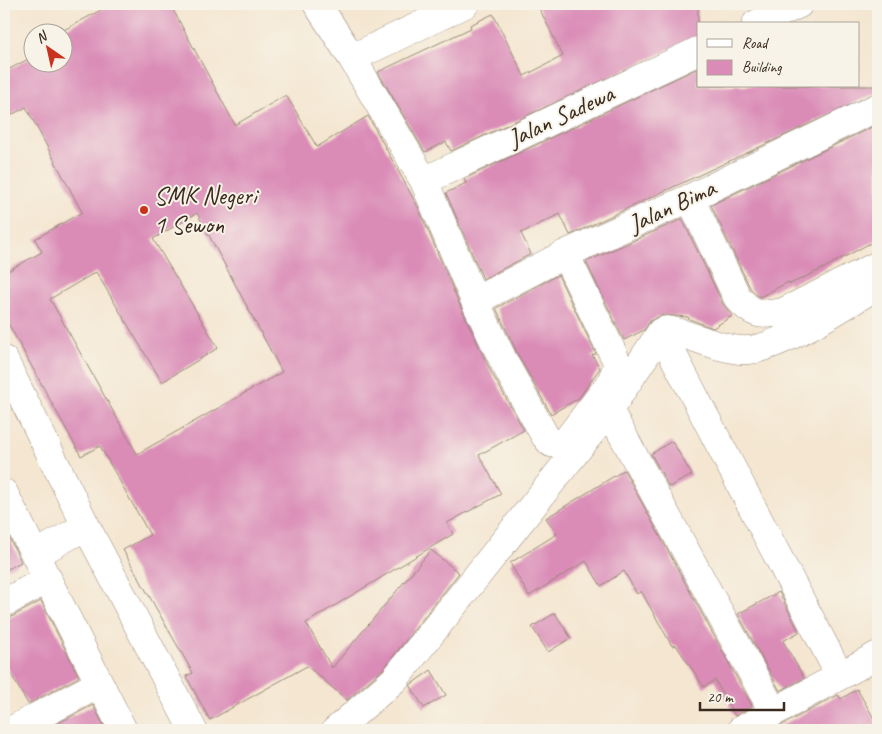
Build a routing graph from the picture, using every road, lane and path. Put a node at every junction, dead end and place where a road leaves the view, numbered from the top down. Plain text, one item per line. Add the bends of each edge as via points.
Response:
1 (317, 4) edge
2 (465, 4) edge
3 (799, 4) edge
4 (760, 22) edge
5 (697, 51) edge
6 (352, 58) junction
7 (878, 107) edge
8 (424, 181) junction
9 (690, 198) junction
10 (565, 254) junction
11 (878, 265) edge
12 (878, 285) edge
13 (474, 296) junction
14 (661, 332) junction
15 (4, 360) edge
16 (609, 410) junction
17 (4, 493) edge
18 (86, 526) junction
19 (35, 555) junction
20 (48, 579) junction
21 (4, 603) edge
22 (876, 664) edge
23 (839, 674) junction
24 (99, 684) junction
25 (773, 711) junction
26 (12, 730) edge
27 (123, 730) edge
28 (193, 730) edge
29 (336, 730) edge
30 (741, 730) edge

1 - 6 street
2 - 6 street
3 - 4 street
5 - 8 street, Jalan Sadewa
6 - 8 street
7 - 9 street, Jalan Bima
8 - 13 street
9 - 10 street, Jalan Bima
9 - 11 street via 737,297 748,309 766,315 783,312
10 - 13 street, Jalan Bima
10 - 13 street via 618,364 611,382 566,441 560,444 551,443 545,436 505,364
12 - 14 street via 771,344 747,350 677,332
14 - 16 street
14 - 23 street
15 - 18 street
16 - 25 street
16 - 29 street via 394,680
17 - 19 street
18 - 19 street
18 - 28 street
19 - 20 street
20 - 21 street
20 - 24 street
22 - 23 street
23 - 25 street
24 - 26 street
24 - 27 street
25 - 30 street

